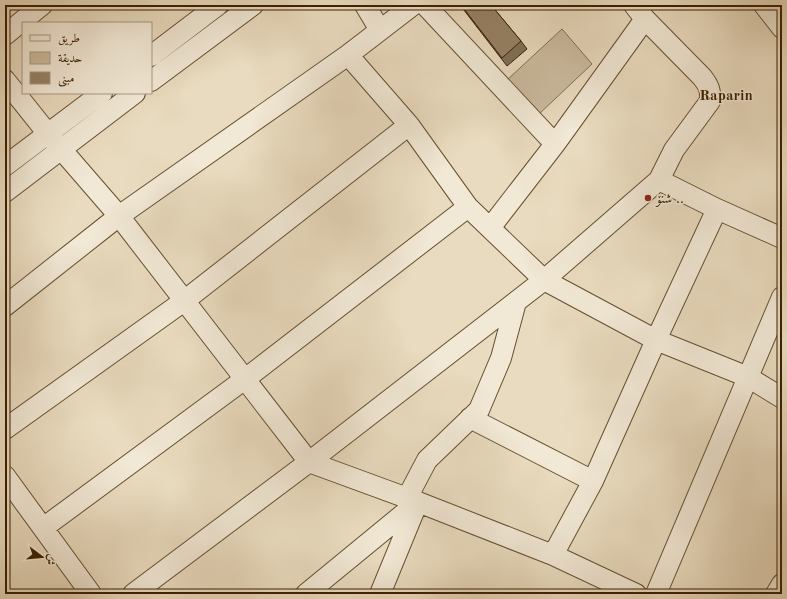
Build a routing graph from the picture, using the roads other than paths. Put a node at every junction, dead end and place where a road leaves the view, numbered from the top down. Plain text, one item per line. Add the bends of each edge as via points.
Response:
1 (42, 5) edge
2 (218, 5) edge
3 (253, 5) edge
4 (365, 5) edge
5 (413, 5) edge
6 (425, 5) edge
7 (764, 5) edge
8 (640, 12) edge
9 (782, 28) edge
10 (380, 30) junction
11 (5, 35) edge
12 (152, 55) edge
13 (348, 55) junction
14 (5, 80) edge
15 (152, 80) edge
16 (101, 94) edge
17 (133, 94) edge
18 (409, 125) junction
19 (54, 141) junction
20 (555, 144) junction
21 (5, 166) edge
22 (659, 180) junction
23 (5, 192) edge
24 (468, 207) junction
25 (717, 209) junction
26 (119, 216) junction
27 (490, 228) junction
28 (782, 238) edge
29 (544, 280) junction
30 (782, 297) edge
31 (184, 301) junction
32 (516, 302) junction
33 (5, 306) edge
34 (656, 340) junction
35 (748, 377) junction
36 (245, 379) junction
37 (782, 398) edge
38 (470, 418) junction
39 (5, 429) edge
40 (309, 462) junction
41 (5, 476) edge
42 (593, 481) junction
43 (412, 500) junction
44 (43, 528) junction
45 (553, 555) junction
46 (782, 584) edge
47 (91, 594) edge
48 (132, 594) edge
49 (306, 594) edge
50 (380, 594) edge
51 (636, 594) edge
52 (656, 594) edge
53 (776, 594) edge

1 - 11 street
2 - 12 street
3 - 15 street
4 - 10 street
5 - 10 street
6 - 20 street
7 - 9 street
8 - 20 street
8 - 22 street via 702,77 710,92 710,101 674,150
10 - 13 street
13 - 18 street
13 - 26 street
14 - 19 street
16 - 19 street
17 - 19 street
18 - 24 street
18 - 31 street
19 - 21 street
19 - 23 street
19 - 26 street
20 - 27 street
22 - 25 street
22 - 29 street
24 - 27 street
24 - 36 street
25 - 28 street
25 - 34 street
26 - 31 street
26 - 33 street
27 - 29 street
29 - 32 street
29 - 34 street
30 - 35 street
31 - 36 street
31 - 39 street
32 - 38 street via 501,358 479,410
32 - 40 street
34 - 35 street
34 - 42 street
35 - 37 street
35 - 52 street
36 - 40 street
36 - 44 street
38 - 42 street
38 - 43 street via 427,460
40 - 43 street
40 - 48 street
41 - 44 street
42 - 45 street
43 - 45 street
43 - 49 street
43 - 50 street
44 - 47 street
45 - 51 street
46 - 53 street

